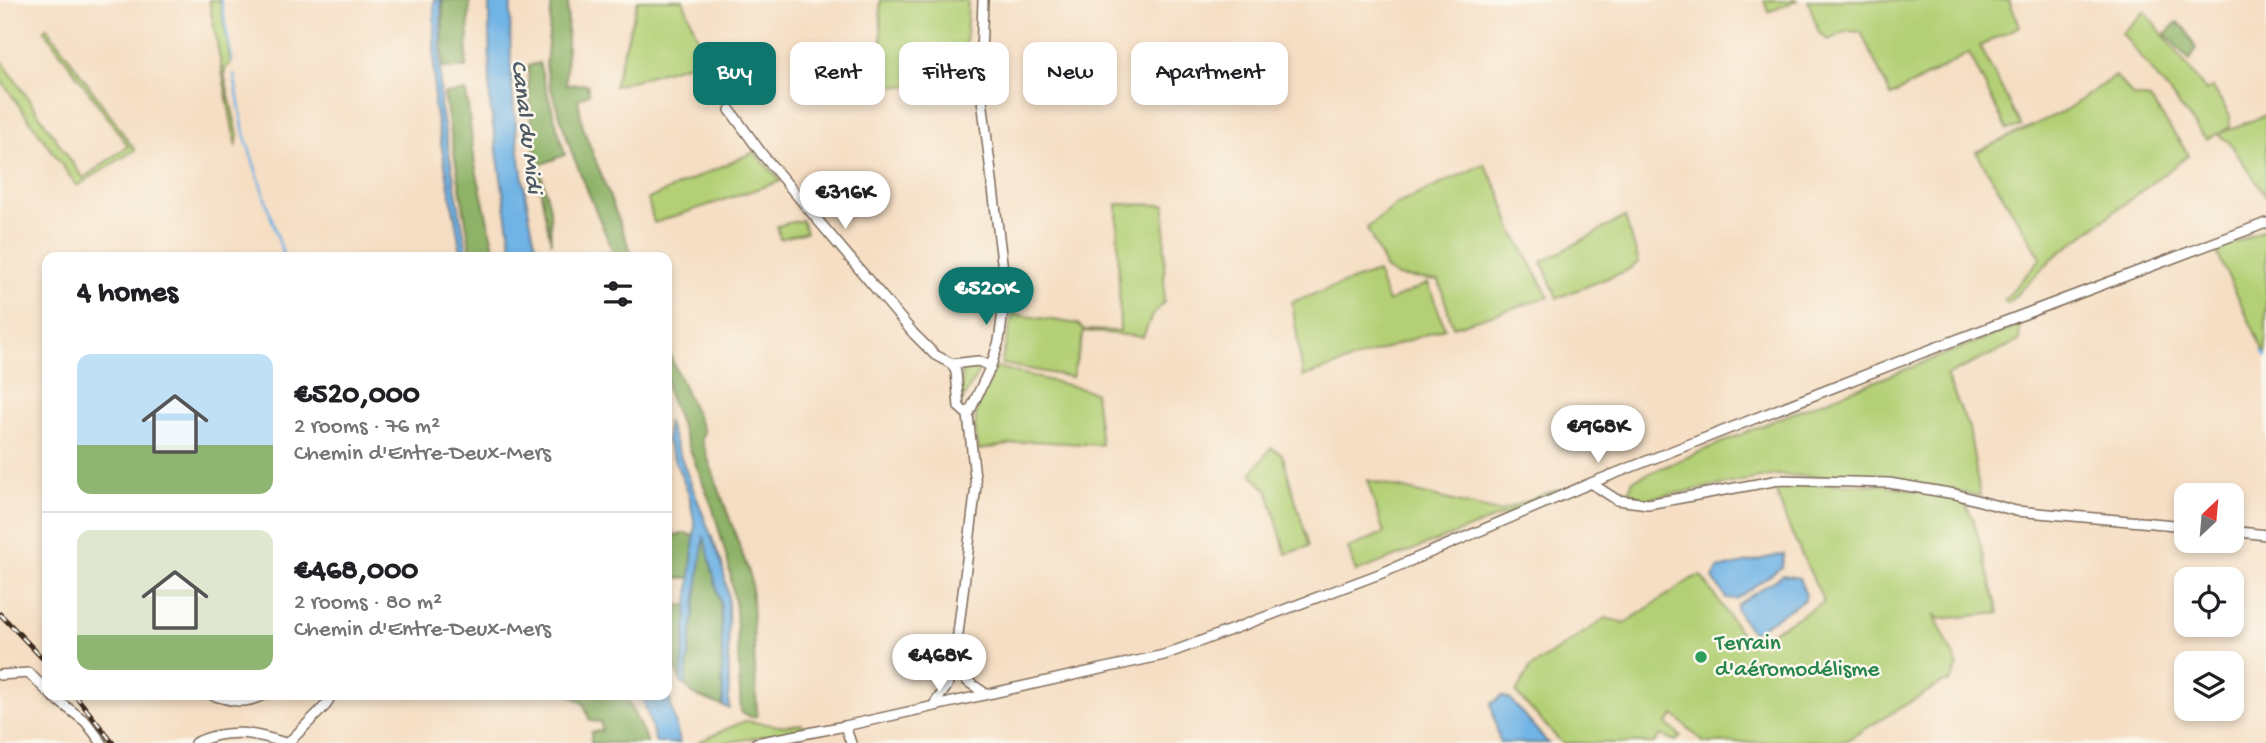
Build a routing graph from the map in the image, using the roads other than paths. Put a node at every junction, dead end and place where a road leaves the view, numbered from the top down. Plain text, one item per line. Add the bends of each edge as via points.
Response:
1 (983, 0) edge
2 (730, 110) dead end
3 (2266, 223) edge
4 (951, 364) junction
5 (991, 366) junction
6 (968, 415) junction
7 (1591, 483) junction
8 (2174, 525) edge
9 (2244, 532) edge
10 (2266, 535) edge
11 (956, 650) junction
12 (951, 671) junction
13 (0, 675) edge
14 (964, 677) junction
15 (42, 686) edge
16 (989, 694) junction
17 (57, 700) edge
18 (233, 700) edge
19 (254, 700) edge
20 (328, 700) edge
21 (962, 700) junction
22 (932, 707) junction
23 (845, 726) junction
24 (102, 743) edge
25 (195, 743) edge
26 (287, 743) edge
27 (755, 743) edge
28 (851, 743) edge

1 - 5 street via 980,83 1003,278 999,341
2 - 4 street via 914,334 934,355
3 - 7 street
4 - 5 street via 978,361
4 - 6 street via 959,407
5 - 6 street
6 - 11 street via 977,474
7 - 8 street via 1618,499 1648,504 1779,480 1889,482 2016,512
7 - 16 street via 1382,573 1164,655
9 - 10 street
11 - 12 street
11 - 14 street
12 - 21 street via 951,684
12 - 22 street via 942,698
13 - 15 street via 29,673
14 - 16 street via 972,687
14 - 21 street via 967,692
16 - 21 street
17 - 24 street via 86,722
18 - 19 street
20 - 26 street
21 - 22 street
22 - 23 street
23 - 27 street
23 - 28 street
25 - 26 street via 236,732

